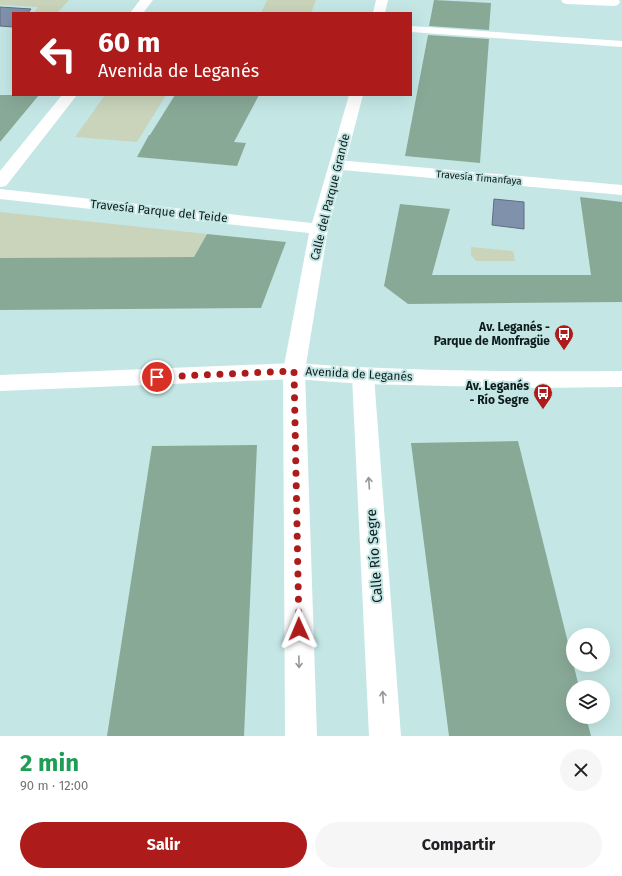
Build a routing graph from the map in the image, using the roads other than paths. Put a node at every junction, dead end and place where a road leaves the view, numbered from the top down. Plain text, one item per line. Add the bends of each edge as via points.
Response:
1 (147, 0) edge
2 (382, 0) edge
3 (567, 0) edge
4 (617, 3) edge
5 (137, 12) edge
6 (379, 12) edge
7 (412, 29) edge
8 (622, 44) edge
9 (69, 96) edge
10 (356, 96) edge
11 (337, 165) junction
12 (0, 182) edge
13 (622, 190) edge
14 (0, 194) edge
15 (319, 229) junction
16 (294, 371) junction
17 (363, 376) junction
18 (622, 379) edge
19 (0, 383) edge
20 (301, 736) edge
21 (385, 736) edge

1 - 5 street
2 - 6 street
3 - 4 street
7 - 8 lane
9 - 12 street
10 - 11 street, Calle del Parque Grande
11 - 13 street, Travesía Timanfaya
11 - 15 street, Calle del Parque Grande
14 - 15 street, Travesía Parque del Teide
15 - 16 street, Calle del Parque Grande
16 - 17 street, Avenida de Leganés
16 - 19 street, Avenida de Leganés
16 -> 20 street
17 - 18 street, Avenida de Leganés via 535,380
21 -> 17 street, Calle Río Segre

